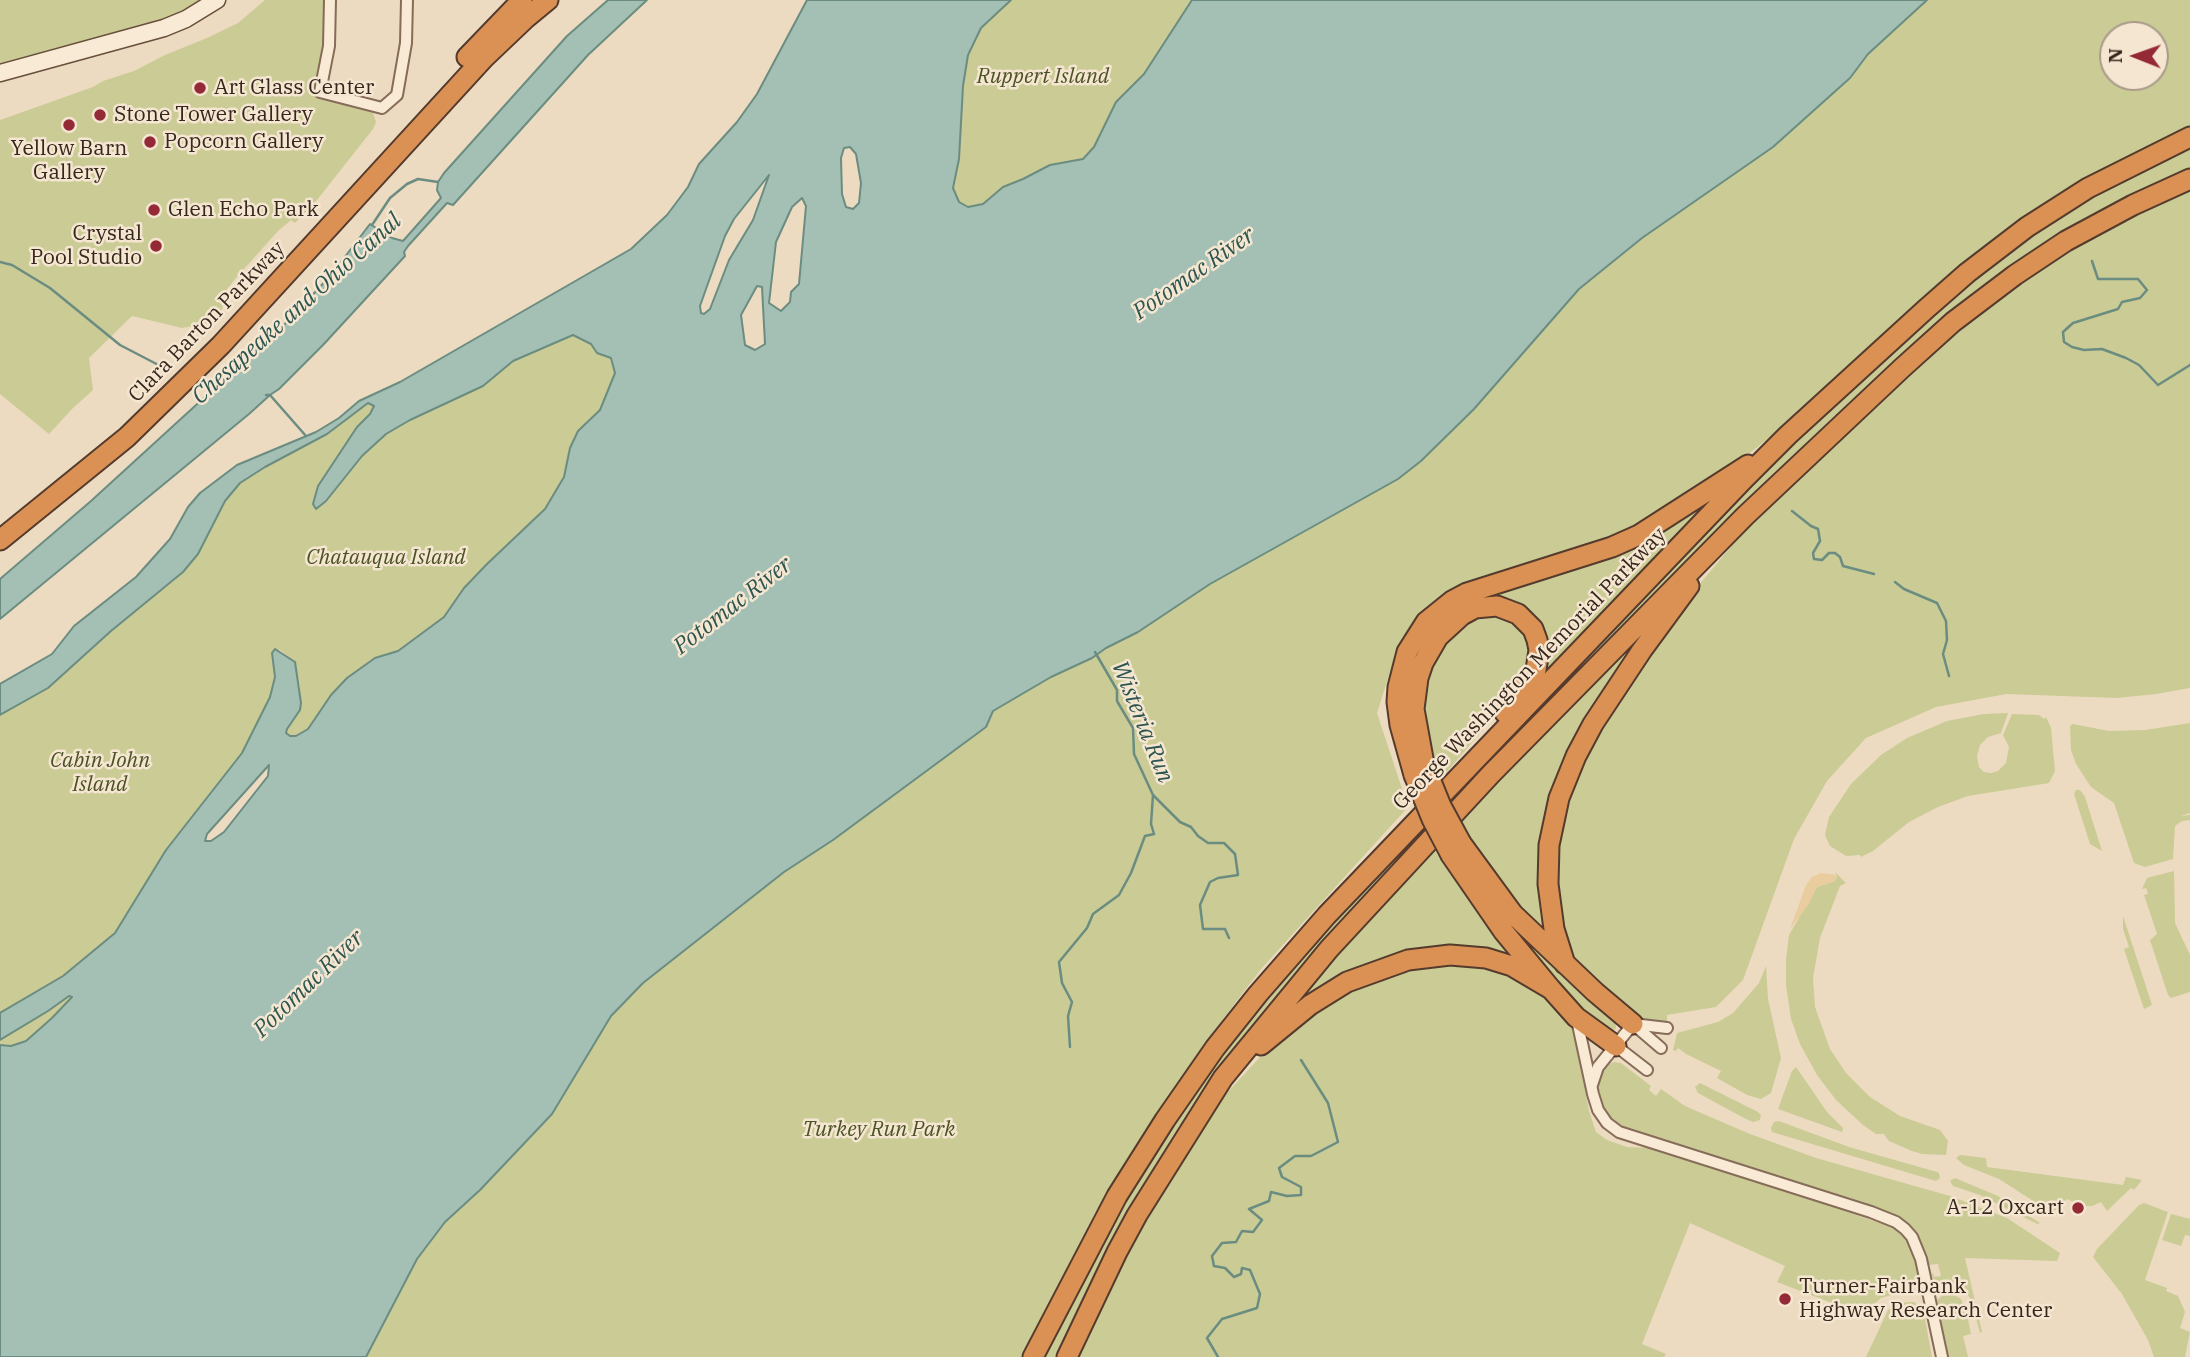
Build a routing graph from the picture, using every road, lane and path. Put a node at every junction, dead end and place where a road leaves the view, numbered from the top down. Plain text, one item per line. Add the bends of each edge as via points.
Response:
1 (217, 0) edge
2 (330, 0) edge
3 (407, 0) edge
4 (548, 0) edge
5 (524, 9) edge
6 (0, 73) edge
7 (475, 81) dead end
8 (427, 130) dead end
9 (2190, 137) edge
10 (402, 146) junction
11 (2190, 179) edge
12 (1767, 456) junction
13 (1745, 516) junction
14 (0, 524) edge
15 (0, 540) edge
16 (1419, 770) junction
17 (1451, 784) junction
18 (1456, 849) junction
19 (1565, 964) junction
20 (1551, 989) junction
21 (1576, 1017) junction
22 (1633, 1024) junction
23 (1667, 1028) dead end
24 (1616, 1046) junction
25 (1661, 1048) dead end
26 (1647, 1070) dead end
27 (1223, 1078) junction
28 (1591, 1088) junction
29 (1033, 1357) edge
30 (1067, 1357) edge
31 (1942, 1357) edge

1 - 6 main road via 164,28
2 - 3 street via 329,46 320,92 382,108 397,95 406,43
4 - 5 highway, Clara Barton Parkway
5 - 7 highway
5 - 10 highway, Clara Barton Parkway
5 - 14 highway, Clara Barton Parkway via 467,58 194,358 104,442
8 - 10 highway
9 - 12 highway, George Washington Memorial Parkway via 2088,188 1994,251
10 - 15 highway, Clara Barton Parkway via 221,345 136,428
11 - 13 highway via 2066,241 1984,297
12 - 16 highway via 1639,535 1467,593 1426,622 1407,652 1397,702 1400,724
12 - 17 highway, George Washington Memorial Parkway
13 - 19 highway via 1642,650 1593,724 1566,776 1549,845 1548,884
13 - 27 highway via 1391,881 1296,986
16 - 17 highway via 1415,693 1430,650 1450,625 1475,608 1497,606 1518,614 1537,640 1536,670
16 - 18 highway, bridge
17 - 29 highway, George Washington Memorial Parkway via 1327,915 1215,1048 1117,1196
18 - 19 highway
18 - 20 highway via 1504,932
19 - 22 highway
20 - 21 highway
20 - 27 highway via 1512,966 1468,955 1389,965 1347,982 1310,1005
21 - 24 highway
21 - 28 street
22 - 23 street
22 - 24 street
22 - 25 street
24 - 26 street
24 - 28 street via 1598,1067
27 - 30 highway via 1137,1215
28 - 31 street via 1602,1116 1628,1136 1871,1212 1905,1228 1921,1259

